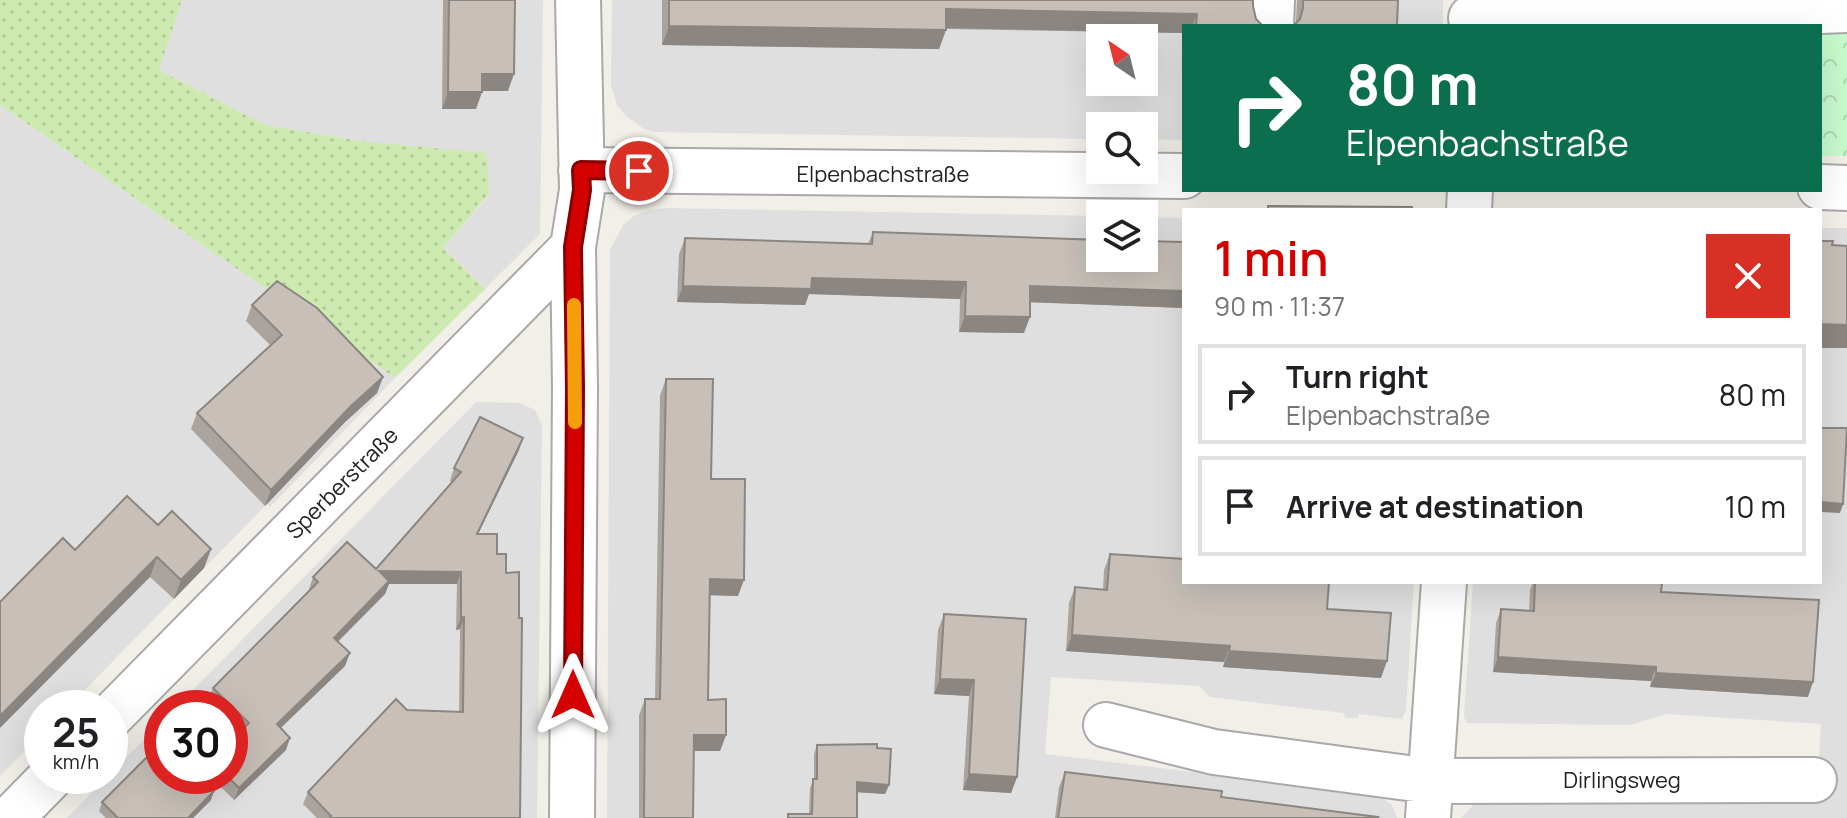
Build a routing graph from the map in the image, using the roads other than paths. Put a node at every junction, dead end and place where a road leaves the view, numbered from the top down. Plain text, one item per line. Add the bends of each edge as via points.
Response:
1 (578, 0) edge
2 (1272, 0) edge
3 (1840, 7) edge
4 (1471, 15) edge
5 (1271, 24) edge
6 (581, 170) junction
7 (1182, 176) edge
8 (1822, 187) edge
9 (1847, 188) edge
10 (573, 247) junction
11 (1444, 584) edge
12 (128, 699) edge
13 (1106, 725) dead end
14 (1814, 780) dead end
15 (34, 794) edge
16 (1429, 799) edge
17 (11, 818) edge
18 (572, 818) edge

1 - 6 street
2 - 5 street
3 - 4 street via 1624,19
6 - 7 street, Elpenbachstraße
6 - 10 street
8 - 9 street
10 - 12 street, Sperberstraße
10 - 18 street
11 - 16 street
13 - 16 street, Dirlingsweg
14 - 16 street, Dirlingsweg
15 - 17 street

